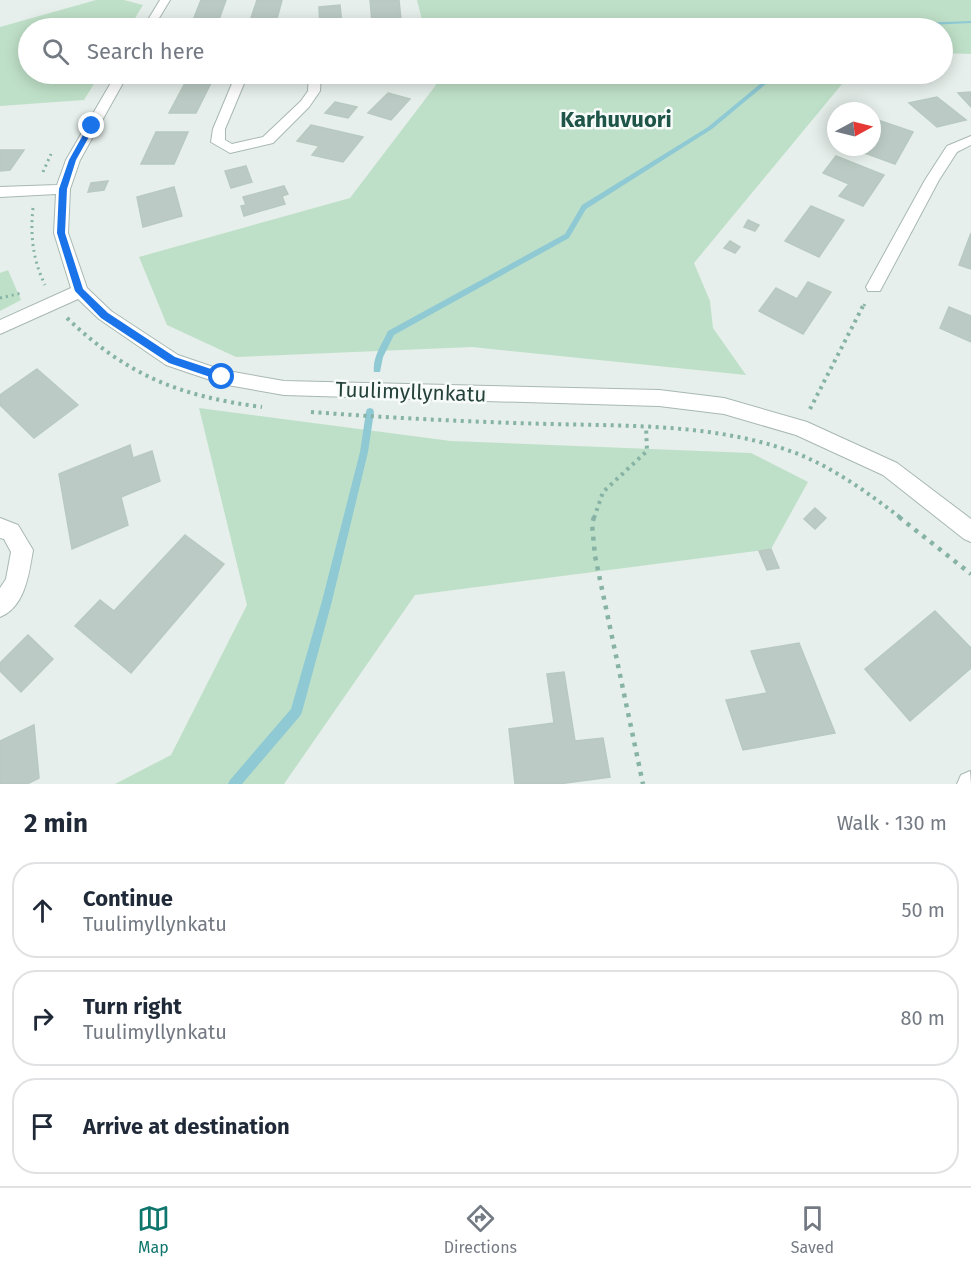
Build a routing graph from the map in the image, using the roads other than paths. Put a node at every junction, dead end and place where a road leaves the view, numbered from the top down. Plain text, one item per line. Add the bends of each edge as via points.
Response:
1 (165, 0) edge
2 (154, 18) edge
3 (116, 84) edge
4 (238, 84) edge
5 (315, 84) edge
6 (971, 140) edge
7 (63, 189) junction
8 (0, 192) edge
9 (874, 287) road end
10 (80, 291) junction
11 (0, 327) edge
12 (0, 528) edge
13 (971, 532) edge
14 (0, 606) edge

1 - 2 street
3 - 7 street, Tuulimyllynkatu via 73,160
4 - 5 street via 219,129 218,142 230,149 268,140 315,91
6 - 9 street via 952,149
7 - 8 street
7 - 10 street, Tuulimyllynkatu via 61,233
10 - 11 street
10 - 13 street, Tuulimyllynkatu via 105,315 172,360 222,377 284,388 659,399 724,406 800,428 890,469
12 - 14 street via 11,532 22,550 16,584

